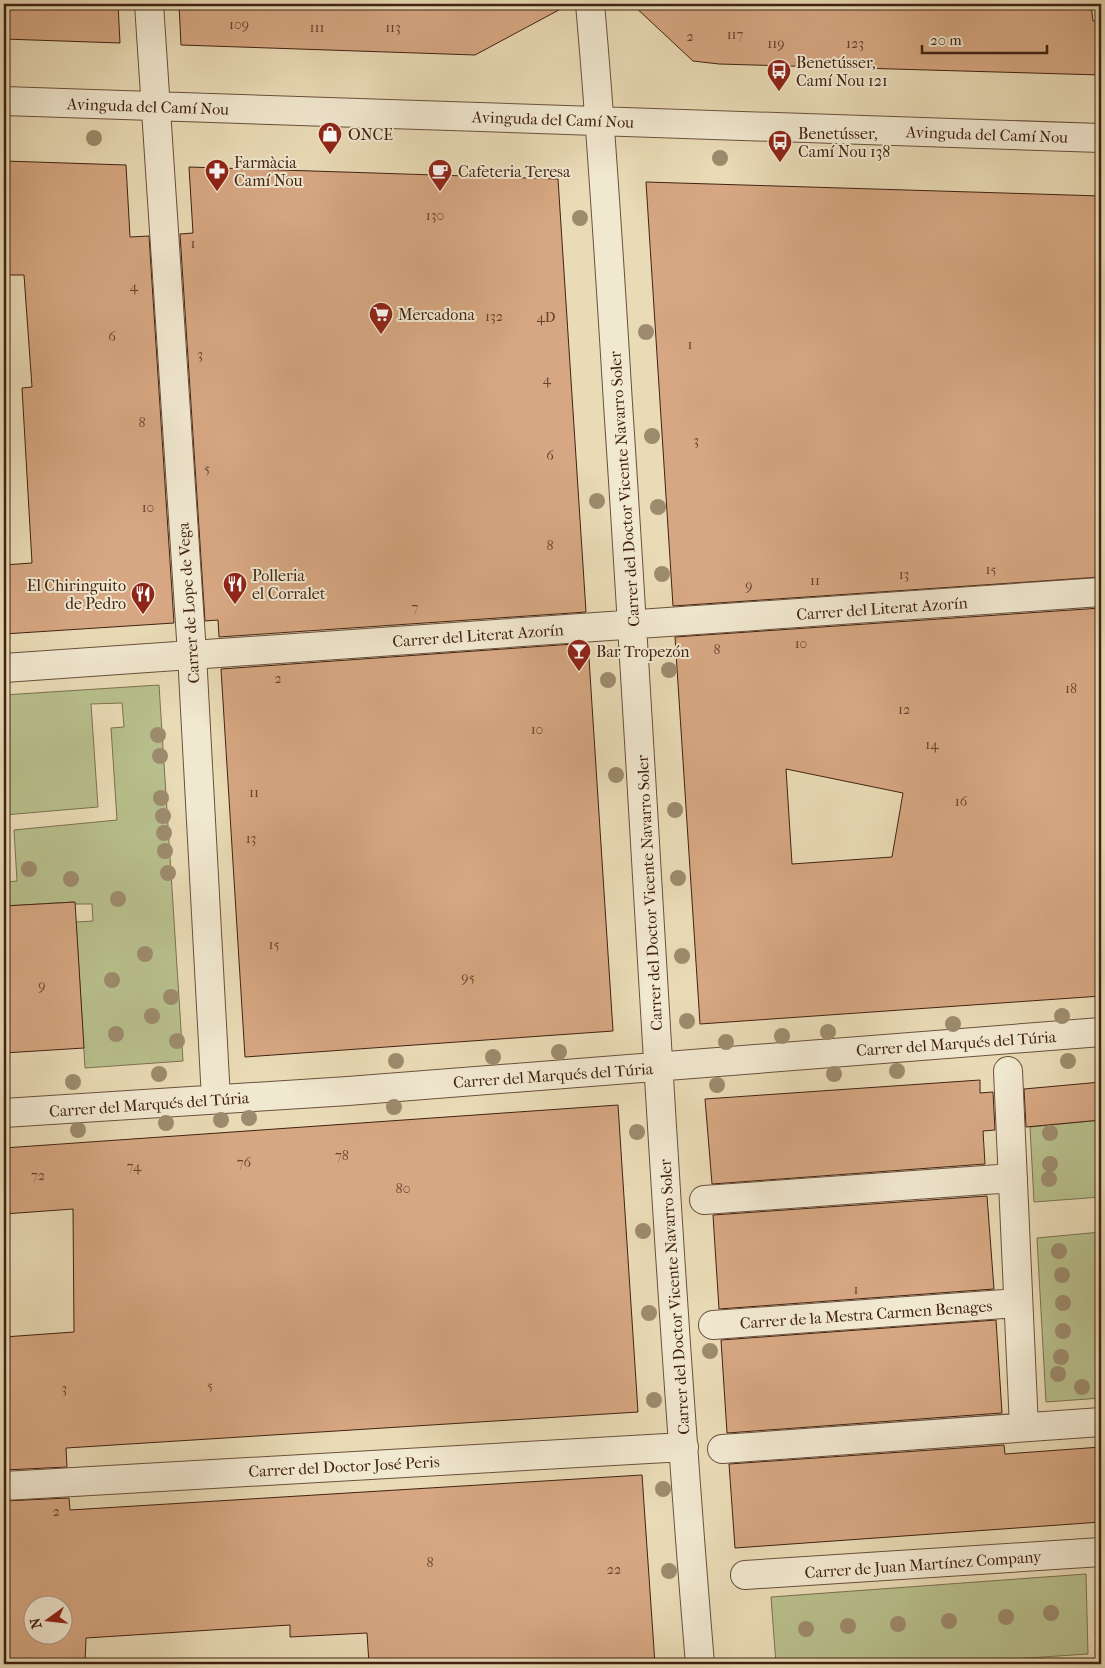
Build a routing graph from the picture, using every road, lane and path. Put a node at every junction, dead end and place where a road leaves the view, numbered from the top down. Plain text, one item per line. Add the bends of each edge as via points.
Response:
1 (149, 4) edge
2 (590, 4) edge
3 (4, 101) edge
4 (156, 106) junction
5 (600, 121) junction
6 (1101, 138) edge
7 (1101, 592) edge
8 (633, 625) junction
9 (192, 654) junction
10 (4, 668) edge
11 (1101, 1032) edge
12 (659, 1067) junction
13 (1008, 1071) dead end
14 (216, 1099) junction
15 (4, 1112) edge
16 (1013, 1178) junction
17 (704, 1200) dead end
18 (1018, 1303) junction
19 (713, 1325) dead end
20 (1101, 1422) edge
21 (1024, 1427) junction
22 (684, 1447) junction
23 (722, 1449) dead end
24 (4, 1486) edge
25 (1101, 1552) edge
26 (745, 1575) dead end
27 (700, 1664) edge

1 - 4 street, Carrer de Lope de Vega
2 - 5 street, Carrer del Doctor Vicente Navarro Soler
3 - 4 street, Avinguda del Camí Nou
4 - 5 street, Avinguda del Camí Nou
4 - 9 street, Carrer de Lope de Vega
5 - 6 street, Avinguda del Camí Nou
5 - 8 street, Carrer del Doctor Vicente Navarro Soler
7 - 8 street, Carrer del Literat Azorín
8 - 9 street, Carrer del Literat Azorín
8 - 12 street, Carrer del Doctor Vicente Navarro Soler
9 - 10 street, Carrer del Literat Azorín
9 - 14 street, Carrer de Lope de Vega
11 - 12 street, Carrer del Marqués del Túria
12 - 14 street, Carrer del Marqués del Túria
12 - 22 street, Carrer del Doctor Vicente Navarro Soler
13 - 16 street
14 - 15 street, Carrer del Marqués del Túria
16 - 17 street
16 - 18 street
18 - 19 street, Carrer de la Mestra Carmen Benages
18 - 21 street
20 - 21 street
21 - 23 street
22 - 24 street, Carrer del Doctor José Peris
22 - 27 street, Carrer del Doctor Vicente Navarro Soler
25 - 26 street, Carrer de Juan Martínez Company

